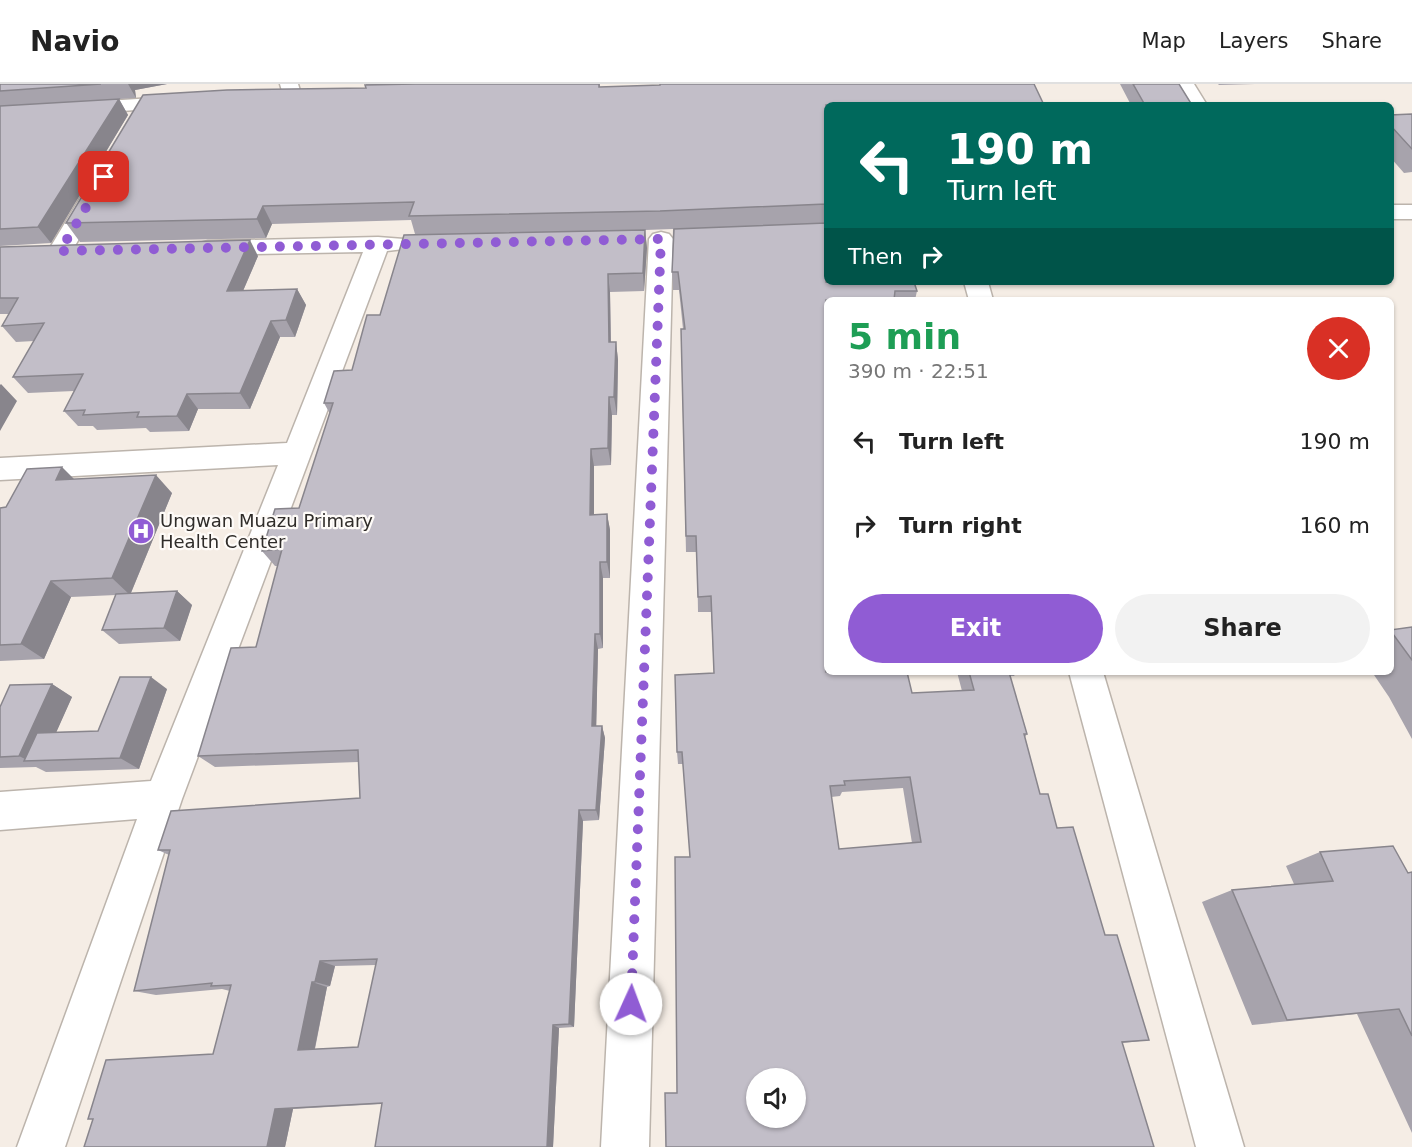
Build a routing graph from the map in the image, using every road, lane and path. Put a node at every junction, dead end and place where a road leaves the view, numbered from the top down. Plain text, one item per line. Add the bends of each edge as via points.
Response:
1 (1185, 84) edge
2 (290, 90) edge
3 (316, 96) edge
4 (270, 98) edge
5 (203, 101) edge
6 (1195, 102) edge
7 (147, 103) junction
8 (0, 114) edge
9 (136, 123) edge
10 (106, 172) edge
11 (1394, 212) edge
12 (1412, 212) edge
13 (661, 239) dead end
14 (413, 243) edge
15 (378, 244) junction
16 (189, 248) edge
17 (83, 250) edge
18 (296, 453) junction
19 (0, 469) edge
20 (1087, 675) edge
21 (163, 800) junction
22 (0, 811) edge
23 (41, 1147) edge
24 (625, 1147) edge
25 (1220, 1147) edge

1 - 6 street
2 - 3 street
2 - 4 street
5 - 7 street
7 - 8 street via 96,100
7 - 9 street
10 - 17 street via 50,252
11 - 12 street
13 - 24 street
14 - 15 street
15 - 16 street
15 - 18 street
18 - 19 street
18 - 21 street
20 - 25 street
21 - 22 street
21 - 23 street

